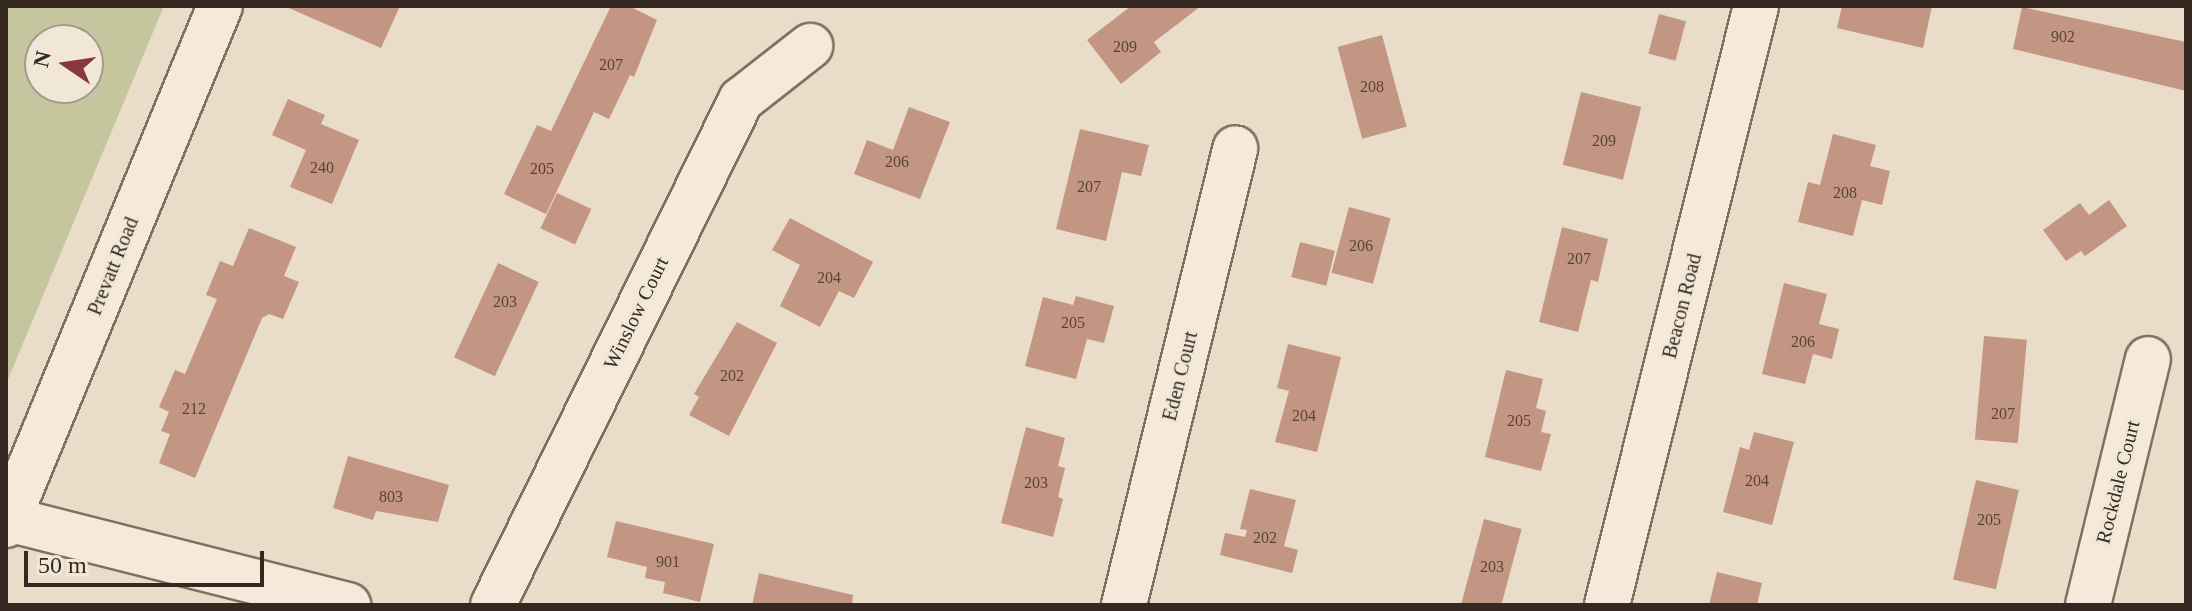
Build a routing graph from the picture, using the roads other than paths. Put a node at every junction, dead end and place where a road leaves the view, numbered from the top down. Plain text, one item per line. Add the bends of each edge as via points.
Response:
1 (220, 6) edge
2 (1756, 6) edge
3 (810, 46) dead end
4 (1235, 148) dead end
5 (2148, 359) dead end
6 (7, 522) edge
7 (348, 605) edge
8 (493, 605) edge
9 (1124, 605) edge
10 (1607, 605) edge
11 (2088, 605) edge

1 - 6 street, Prevatt Road
2 - 10 street, Beacon Road
3 - 8 street, Winslow Court via 741,100
4 - 9 street, Eden Court
5 - 11 street, Rockdale Court
6 - 7 street

